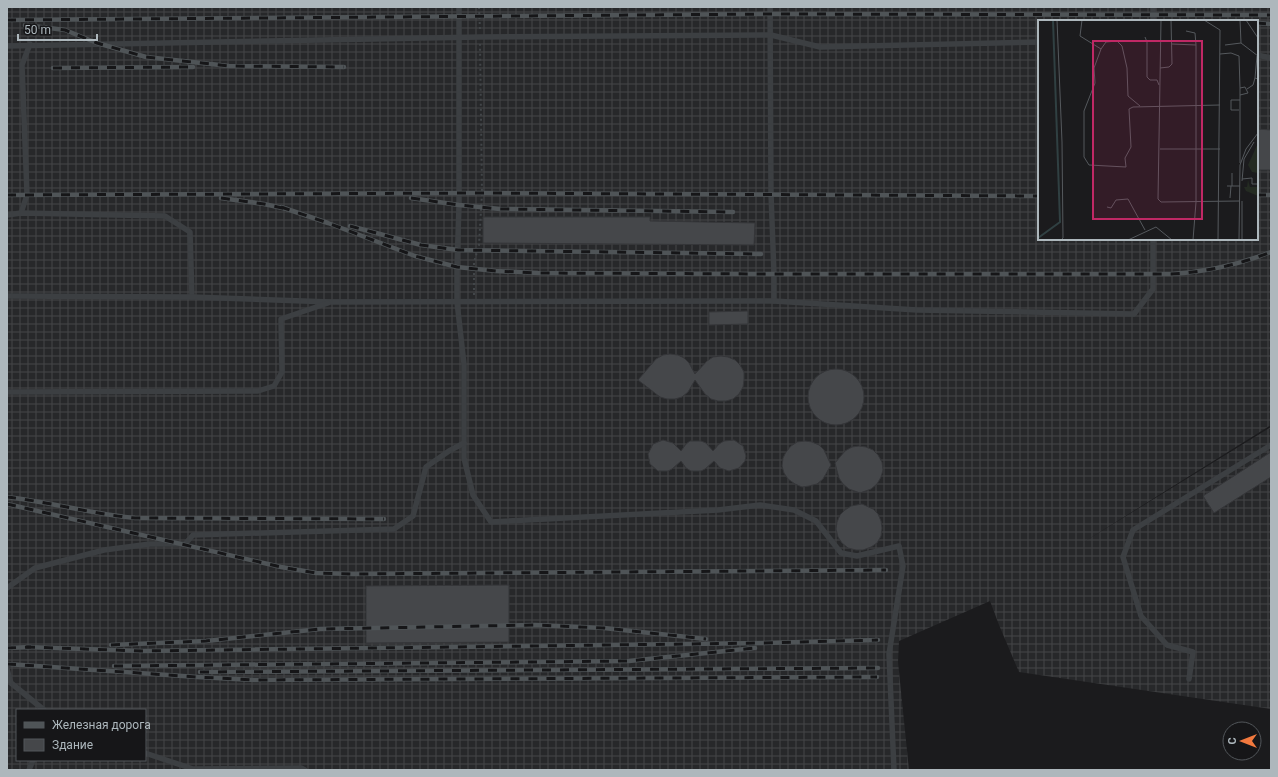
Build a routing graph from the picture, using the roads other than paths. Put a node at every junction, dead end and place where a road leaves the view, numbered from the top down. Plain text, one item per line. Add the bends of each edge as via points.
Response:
1 (459, 7) edge
2 (770, 7) edge
3 (1153, 7) edge
4 (1153, 20) edge
5 (771, 35) junction
6 (459, 38) junction
7 (1038, 42) edge
8 (30, 44) junction
9 (7, 46) edge
10 (1258, 55) edge
11 (1271, 58) edge
12 (21, 214) junction
13 (7, 215) edge
14 (1153, 240) edge
15 (7, 296) edge
16 (192, 297) junction
17 (774, 300) junction
18 (331, 302) junction
19 (457, 302) junction
20 (7, 392) edge
21 (464, 443) junction
22 (1271, 445) edge
23 (7, 588) edge
24 (7, 669) edge
25 (1188, 679) dead end
26 (43, 709) edge
27 (146, 753) edge
28 (305, 770) edge
29 (894, 770) edge

1 - 6 lane
2 - 5 lane
3 - 4 lane
5 - 6 lane
5 - 7 lane via 820,47
5 - 17 lane
6 - 8 lane
6 - 19 lane
8 - 9 lane
8 - 12 lane via 22,65 27,195
10 - 11 lane
12 - 13 lane
12 - 16 lane via 165,216 190,232
14 - 17 lane via 1153,289 1134,314 917,310
15 - 16 lane
16 - 18 lane
17 - 19 lane
18 - 19 lane
18 - 20 lane via 281,319 282,372 274,386 258,391
19 - 21 lane via 464,364
21 - 23 lane via 426,468 413,516 394,529 193,535 185,544 150,544 104,550 35,568
21 - 29 lane via 464,458 472,495 491,522 718,510 760,505 794,510 816,521 841,553 857,556 899,546 903,566 889,654
22 - 25 lane via 1133,530 1123,557 1141,616 1167,645 1193,652
24 - 26 lane via 10,683
27 - 28 lane via 193,769

